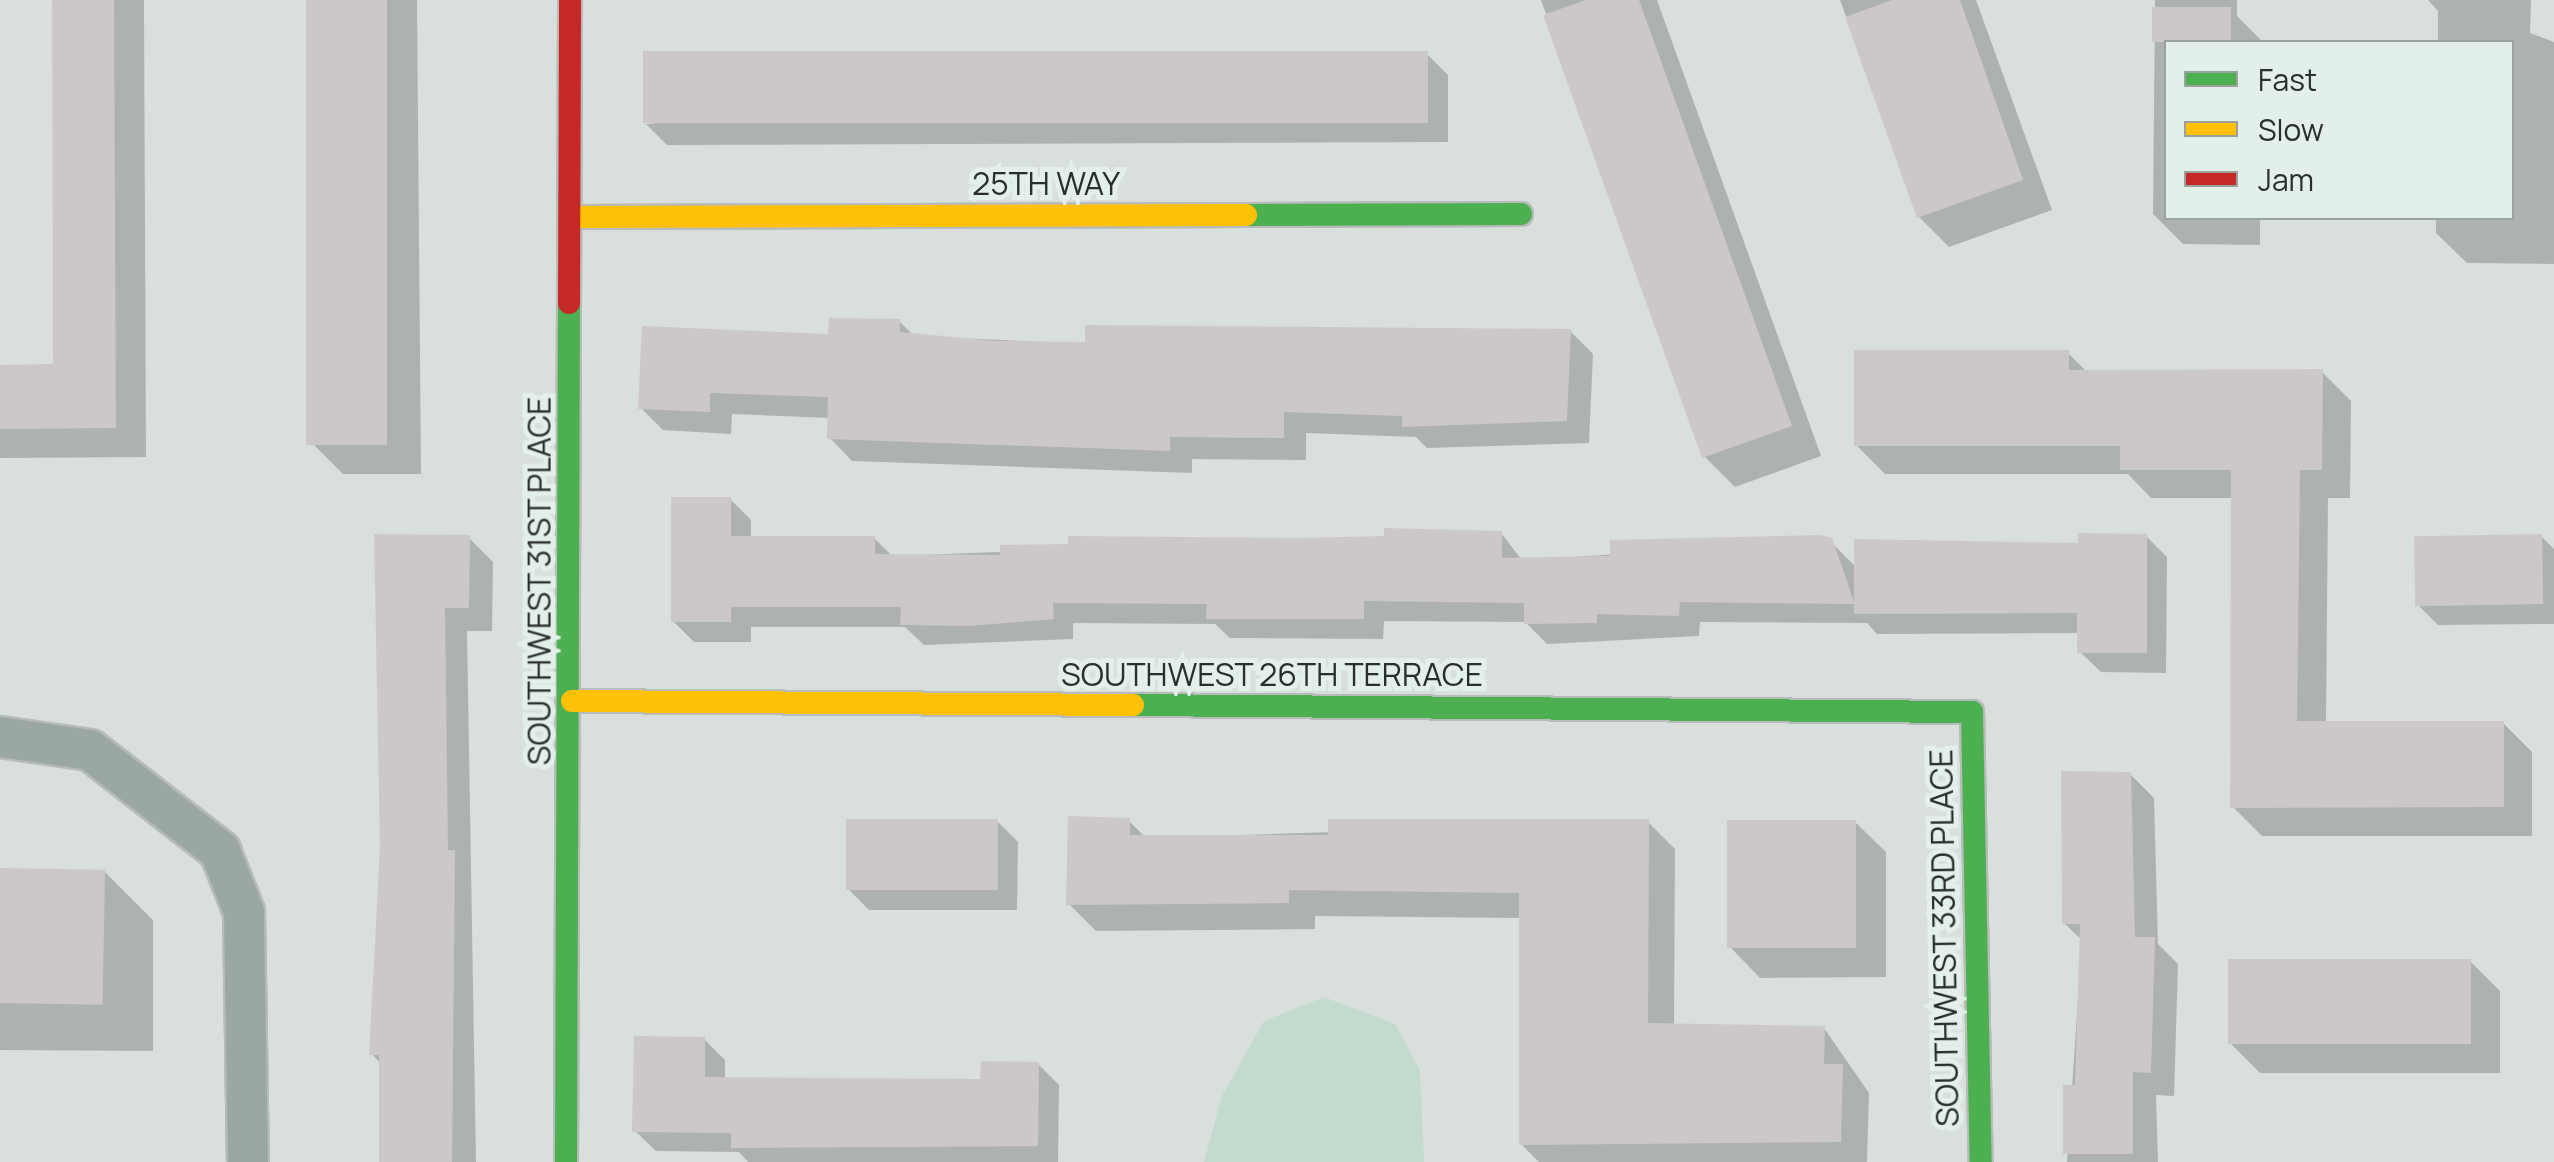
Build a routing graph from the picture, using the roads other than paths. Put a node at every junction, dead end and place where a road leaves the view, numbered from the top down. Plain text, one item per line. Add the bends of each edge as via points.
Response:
1 (570, 0) edge
2 (1520, 214) dead end
3 (572, 217) junction
4 (572, 701) junction
5 (1972, 712) joint
6 (0, 737) edge
7 (248, 1162) edge
8 (566, 1162) edge
9 (1982, 1162) edge

1 - 3 street, SOUTHWEST 31ST PLACE
2 - 3 street, 25TH WAY
3 - 4 street, SOUTHWEST 31ST PLACE
4 - 5 street, SOUTHWEST 26TH TERRACE
4 - 8 street, SOUTHWEST 31ST PLACE
5 - 9 street, SOUTHWEST 33RD PLACE
6 - 7 street via 90,750 157,793 220,850 244,912

